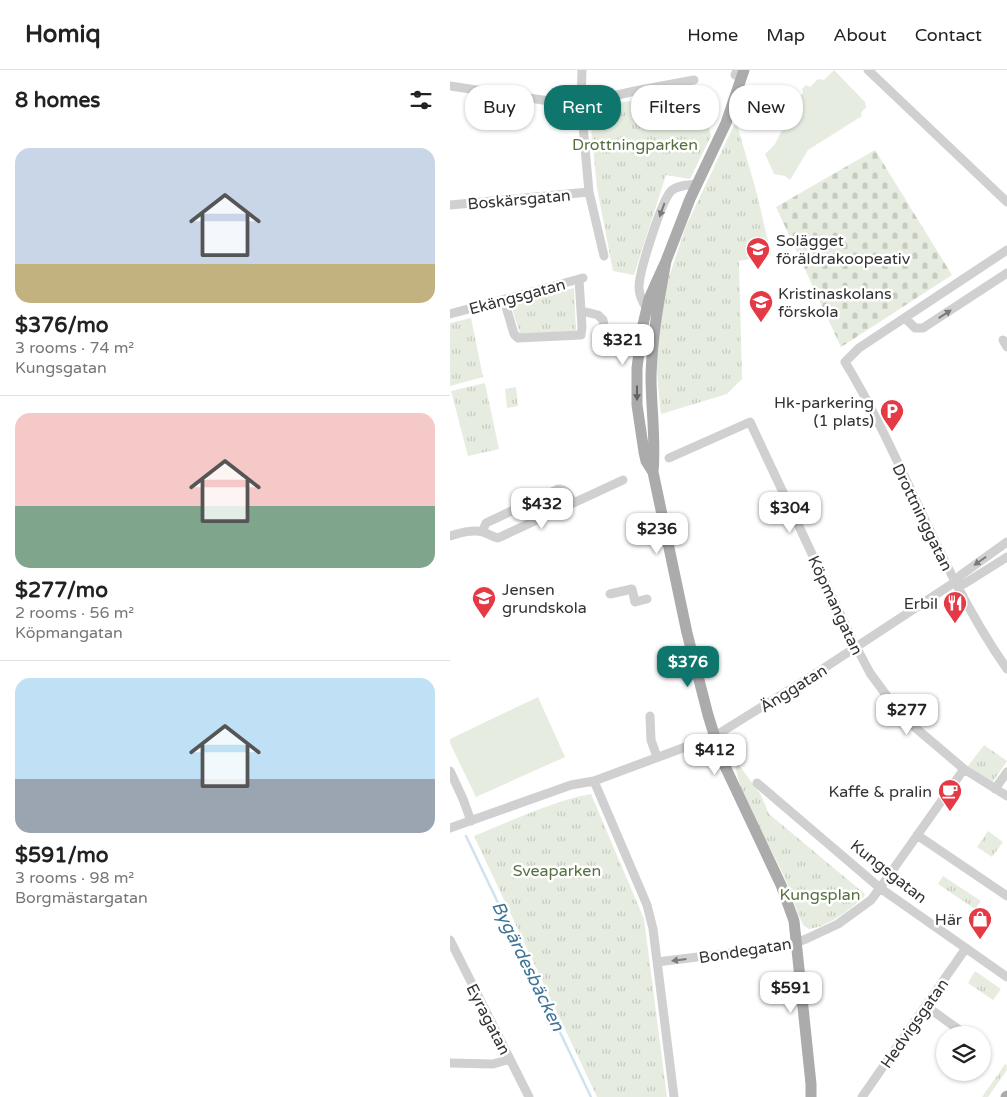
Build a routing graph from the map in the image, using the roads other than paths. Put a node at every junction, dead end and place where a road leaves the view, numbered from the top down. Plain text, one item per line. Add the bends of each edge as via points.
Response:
1 (582, 70) edge
2 (868, 70) edge
3 (738, 71) edge
4 (694, 80) dead end
5 (582, 85) edge
6 (450, 86) edge
7 (621, 94) edge
8 (544, 100) edge
9 (583, 130) edge
10 (697, 184) junction
11 (589, 192) junction
12 (1007, 202) edge
13 (450, 205) edge
14 (1007, 250) edge
15 (604, 256) dead end
16 (666, 261) junction
17 (1007, 273) edge
18 (504, 300) junction
19 (646, 309) junction
20 (582, 311) junction
21 (450, 314) edge
22 (905, 318) junction
23 (604, 326) dead end
24 (669, 458) dead end
25 (653, 472) junction
26 (623, 480) dead end
27 (573, 503) junction
28 (482, 532) junction
29 (450, 536) edge
30 (1007, 542) edge
31 (1007, 557) edge
32 (954, 582) junction
33 (610, 594) dead end
34 (647, 599) dead end
35 (856, 648) junction
36 (1007, 669) edge
37 (650, 716) dead end
38 (715, 736) junction
39 (657, 757) junction
40 (964, 769) junction
41 (450, 771) edge
42 (1007, 772) edge
43 (594, 781) junction
44 (757, 783) dead end
45 (995, 789) junction
46 (1007, 796) edge
47 (471, 821) junction
48 (450, 828) edge
49 (918, 835) junction
50 (880, 888) junction
51 (1007, 896) edge
52 (797, 942) junction
53 (451, 944) edge
54 (966, 948) junction
55 (658, 962) junction
56 (1007, 977) edge
57 (926, 1006) junction
58 (954, 1026) edge
59 (510, 1059) junction
60 (450, 1063) edge
61 (811, 1084) junction
62 (529, 1097) edge
63 (674, 1097) edge
64 (811, 1097) edge
65 (817, 1097) edge
66 (862, 1097) edge

1 - 5 street
2 - 12 street
3 - 10 main road via 732,106
4 - 7 street
6 - 8 street
9 - 11 street
10 - 16 main road
10 -> 19 street via 672,190 666,199 640,281
11 - 13 street, Boskärsgatan
11 - 15 street
14 - 22 street
16 - 19 main road
16 - 25 main road via 652,348
22 -> 17 street via 915,328 923,328
18 - 20 street, Ekängsgatan via 581,279
18 - 20 street via 518,338 581,335
18 - 21 street, Ekängsgatan
19 -> 25 main road via 636,368 636,406 646,461
20 - 23 street via 598,315
22 - 32 street, Drottninggatan via 845,362
24 - 35 street, Köpmangatan via 750,422
25 - 38 main road via 687,633
26 - 27 street
27 - 28 street via 498,538
27 - 28 street via 567,492 558,489 486,523
28 - 29 street
30 -> 32 street, Änggatan
31 - 32 street, Änggatan via 964,584
32 - 35 street, Änggatan
32 - 36 street, Drottninggatan
33 - 34 street via 632,589 635,602
35 - 38 street, Änggatan
35 - 40 street, Köpmangatan via 895,707
37 - 39 street via 651,740
38 - 39 street, Änggatan
38 - 52 main road via 722,760 788,901
39 - 43 street, Änggatan
40 - 45 street, Köpmangatan
40 - 49 street, Bondegatan
41 - 47 street
42 - 45 street
43 - 47 street, Änggatan via 571,785
43 - 55 street via 647,905
44 - 50 street, Kungsgatan
45 - 46 street, Köpmangatan
47 - 48 street, Änggatan
49 - 50 street, Bondegatan
49 - 51 street
50 - 52 street, Bondegatan via 870,900 838,924
50 - 54 street, Kungsgatan
52 -> 55 street, Bondegatan
52 - 61 main road
53 - 59 street, Eyragatan
54 - 56 street, Kungsgatan
54 - 57 street, Hedvigsgatan
55 - 63 street
57 - 58 street
57 - 66 street, Hedvigsgatan
59 - 60 street via 493,1064
59 - 62 street, Eyragatan
61 - 64 main road
61 - 65 main road

